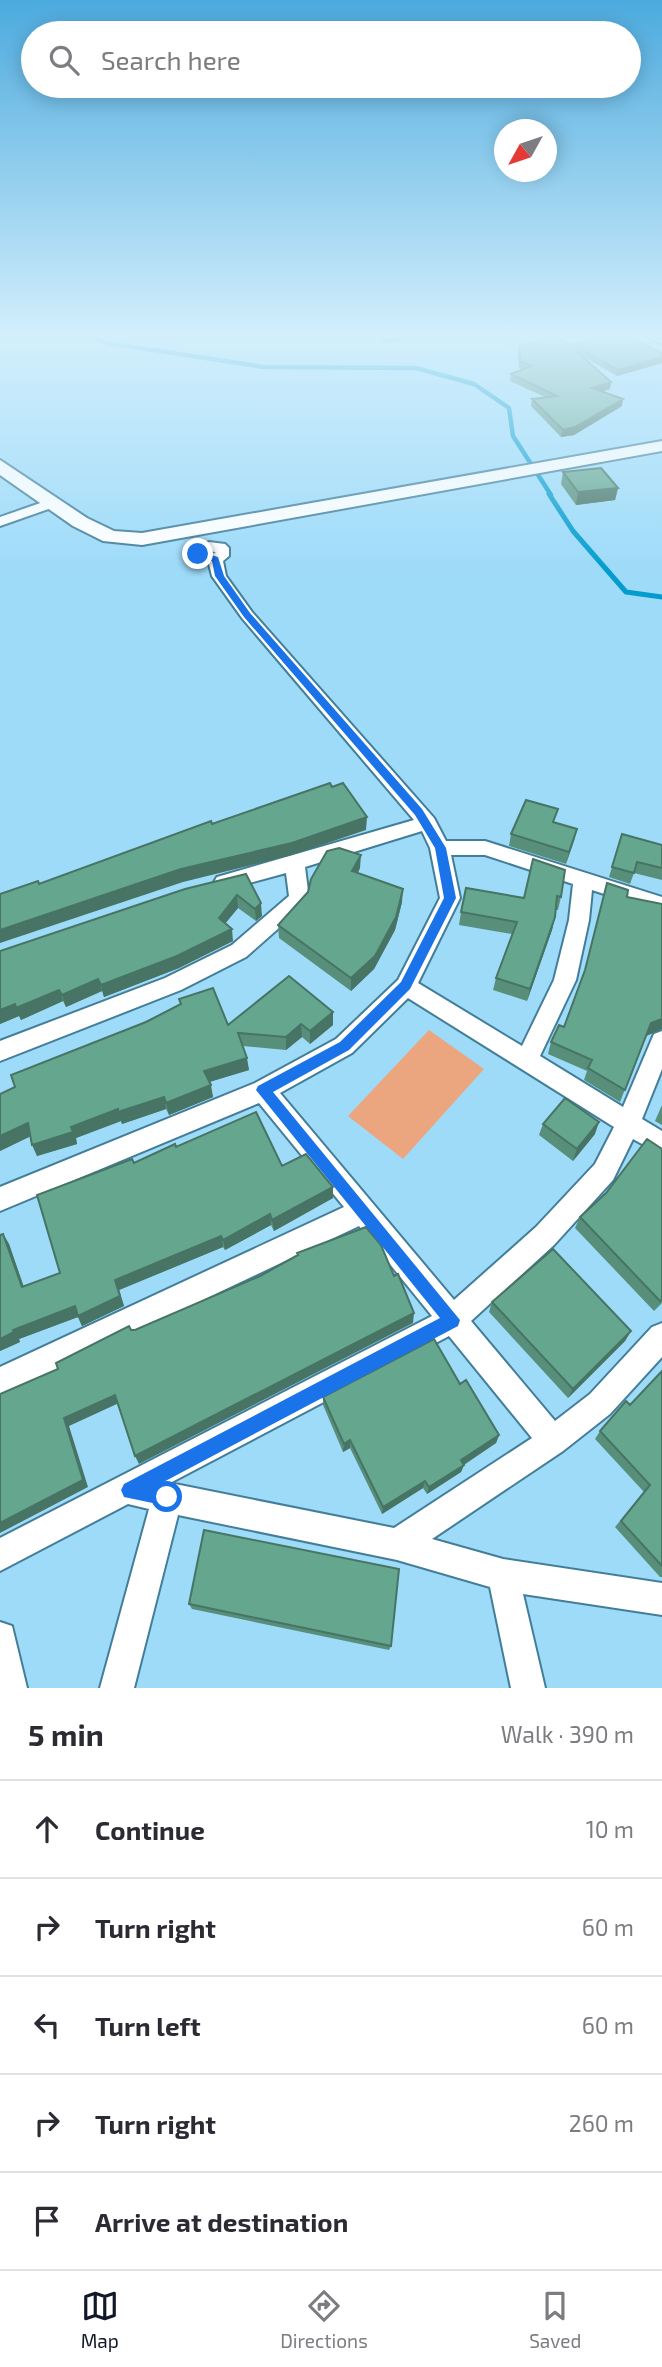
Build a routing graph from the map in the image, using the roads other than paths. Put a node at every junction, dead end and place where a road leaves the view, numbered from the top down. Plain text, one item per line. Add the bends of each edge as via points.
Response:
1 (662, 446) edge
2 (0, 466) edge
3 (52, 503) junction
4 (0, 522) edge
5 (208, 545) junction
6 (427, 823) junction
7 (440, 848) junction
8 (295, 865) junction
9 (583, 880) junction
10 (209, 886) edge
11 (662, 905) edge
12 (405, 986) junction
13 (662, 1041) edge
14 (0, 1051) edge
15 (526, 1061) junction
16 (263, 1090) junction
17 (628, 1124) junction
18 (662, 1144) edge
19 (0, 1199) edge
20 (363, 1211) junction
21 (452, 1320) junction
22 (662, 1337) edge
23 (0, 1382) edge
24 (553, 1441) junction
25 (130, 1490) junction
26 (167, 1497) junction
27 (397, 1544) junction
28 (0, 1555) edge
29 (503, 1575) junction
30 (662, 1598) edge
31 (0, 1638) edge
32 (10, 1688) edge
33 (117, 1688) edge
34 (528, 1688) edge

1 - 5 main road via 503,476
2 - 3 main road
3 - 4 street
3 - 5 main road via 110,537
5 - 6 street via 219,576 247,615
6 - 7 street
6 - 8 street
7 - 9 street via 485,848
7 - 12 street via 450,898
8 - 10 street
8 - 14 street via 299,899 239,951 173,984
9 - 11 street
9 - 15 street via 565,980
12 - 15 street
12 - 16 street via 344,1046
13 - 17 street
15 - 17 street
16 - 19 street
16 - 20 street
17 - 18 street
17 - 21 street via 604,1172 545,1236
20 - 21 street
20 - 23 street
21 - 24 street
21 - 25 street
22 - 24 street via 600,1404
24 - 27 street
25 - 26 street
25 - 28 street
26 - 27 street
26 - 33 street
27 - 29 street
29 - 30 street
29 - 34 street
31 - 32 street

